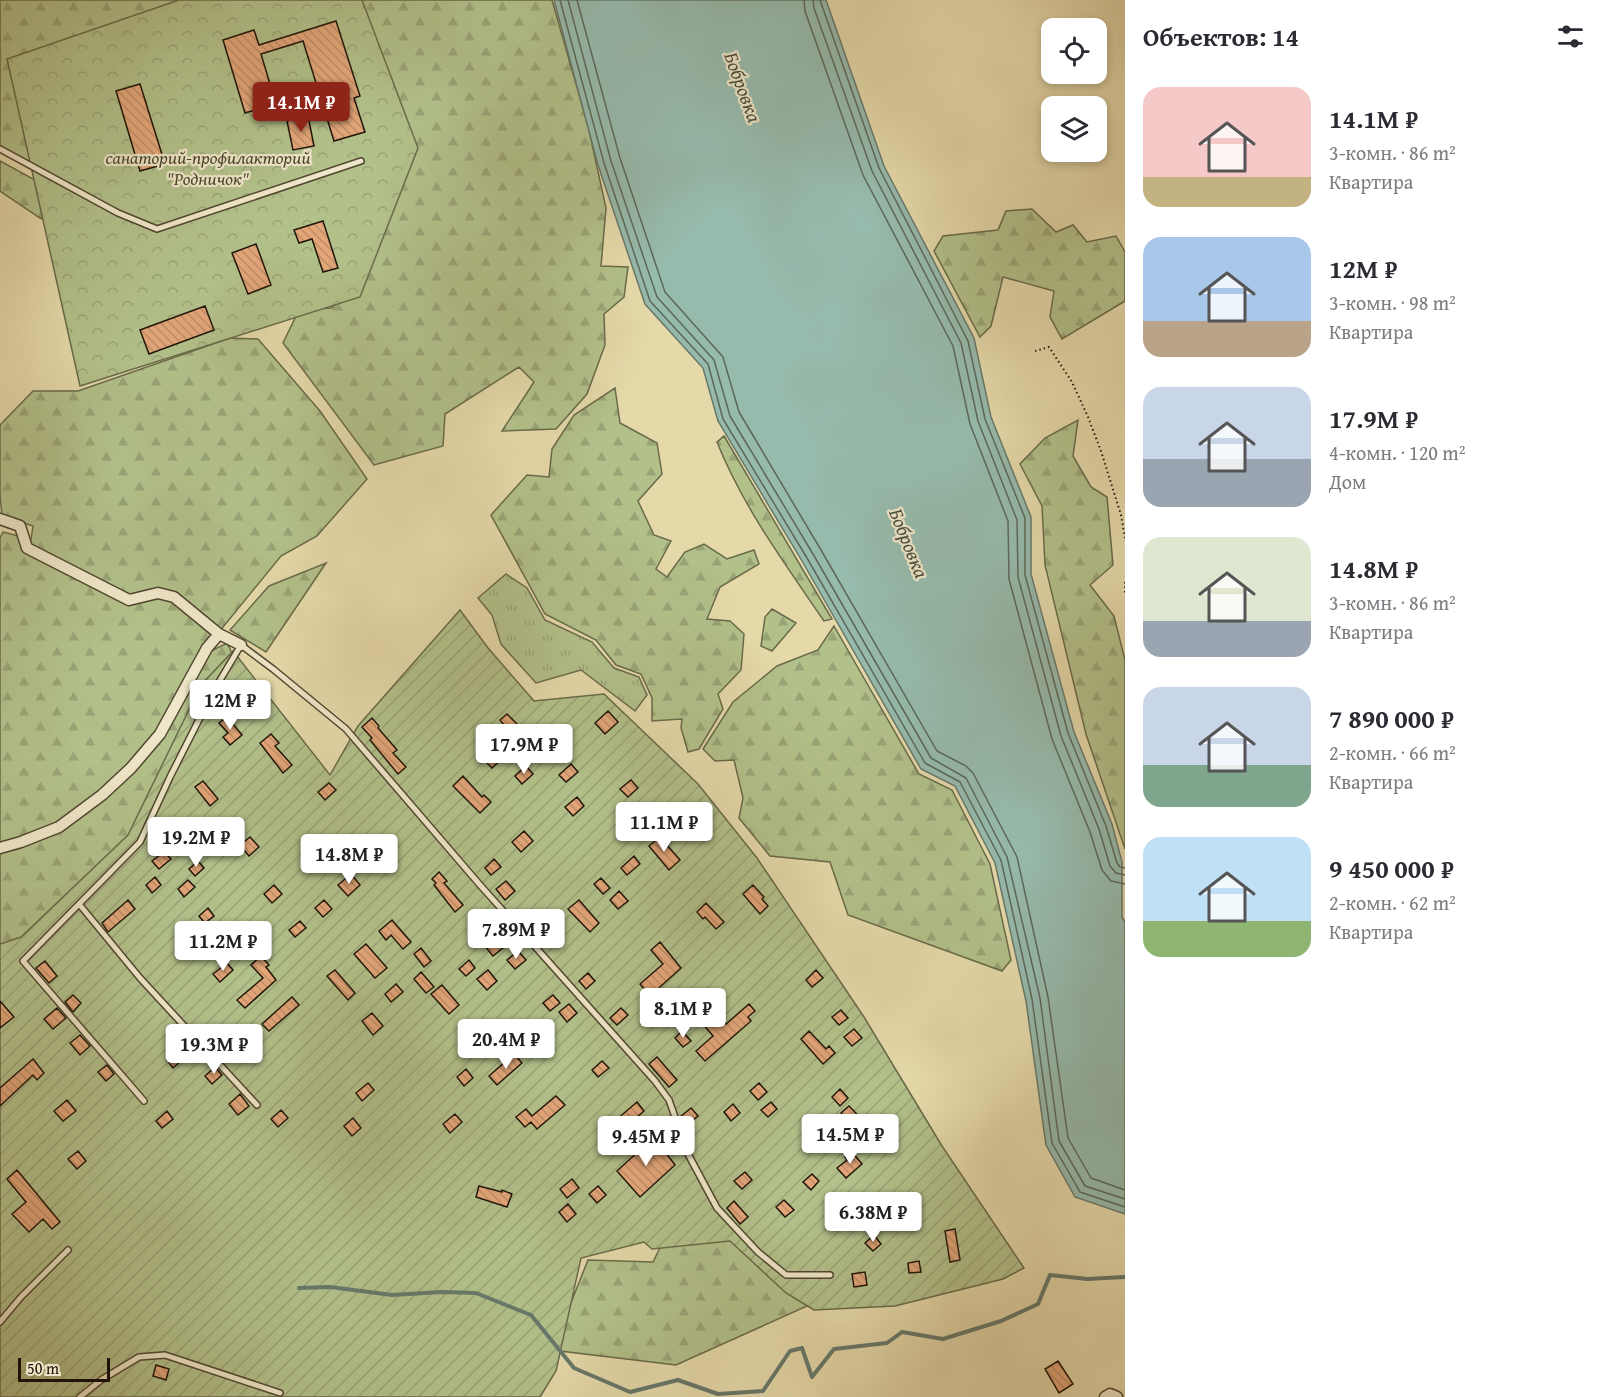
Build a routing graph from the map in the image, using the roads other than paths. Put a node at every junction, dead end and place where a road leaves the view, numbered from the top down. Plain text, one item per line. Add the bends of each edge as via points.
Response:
1 (0, 150) edge
2 (361, 161) dead end
3 (0, 519) edge
4 (219, 634) junction
5 (241, 645) junction
6 (0, 848) edge
7 (79, 904) junction
8 (144, 1101) dead end
9 (257, 1105) dead end
10 (68, 1250) dead end
11 (830, 1275) dead end
12 (0, 1322) edge
13 (280, 1393) dead end
14 (80, 1397) edge

1 - 2 lane via 118,213 157,229
3 - 4 street via 20,526 27,548 129,600 158,593 174,597
4 - 5 street
4 - 6 street via 207,648 160,734 131,768 59,827
5 - 7 lane via 213,692 140,842
5 - 11 lane via 346,729 655,1081 669,1100 688,1154 717,1208 758,1252 786,1275
7 - 8 lane via 23,961
7 - 9 lane via 140,978
10 - 12 lane
13 - 14 lane via 165,1355 139,1357

